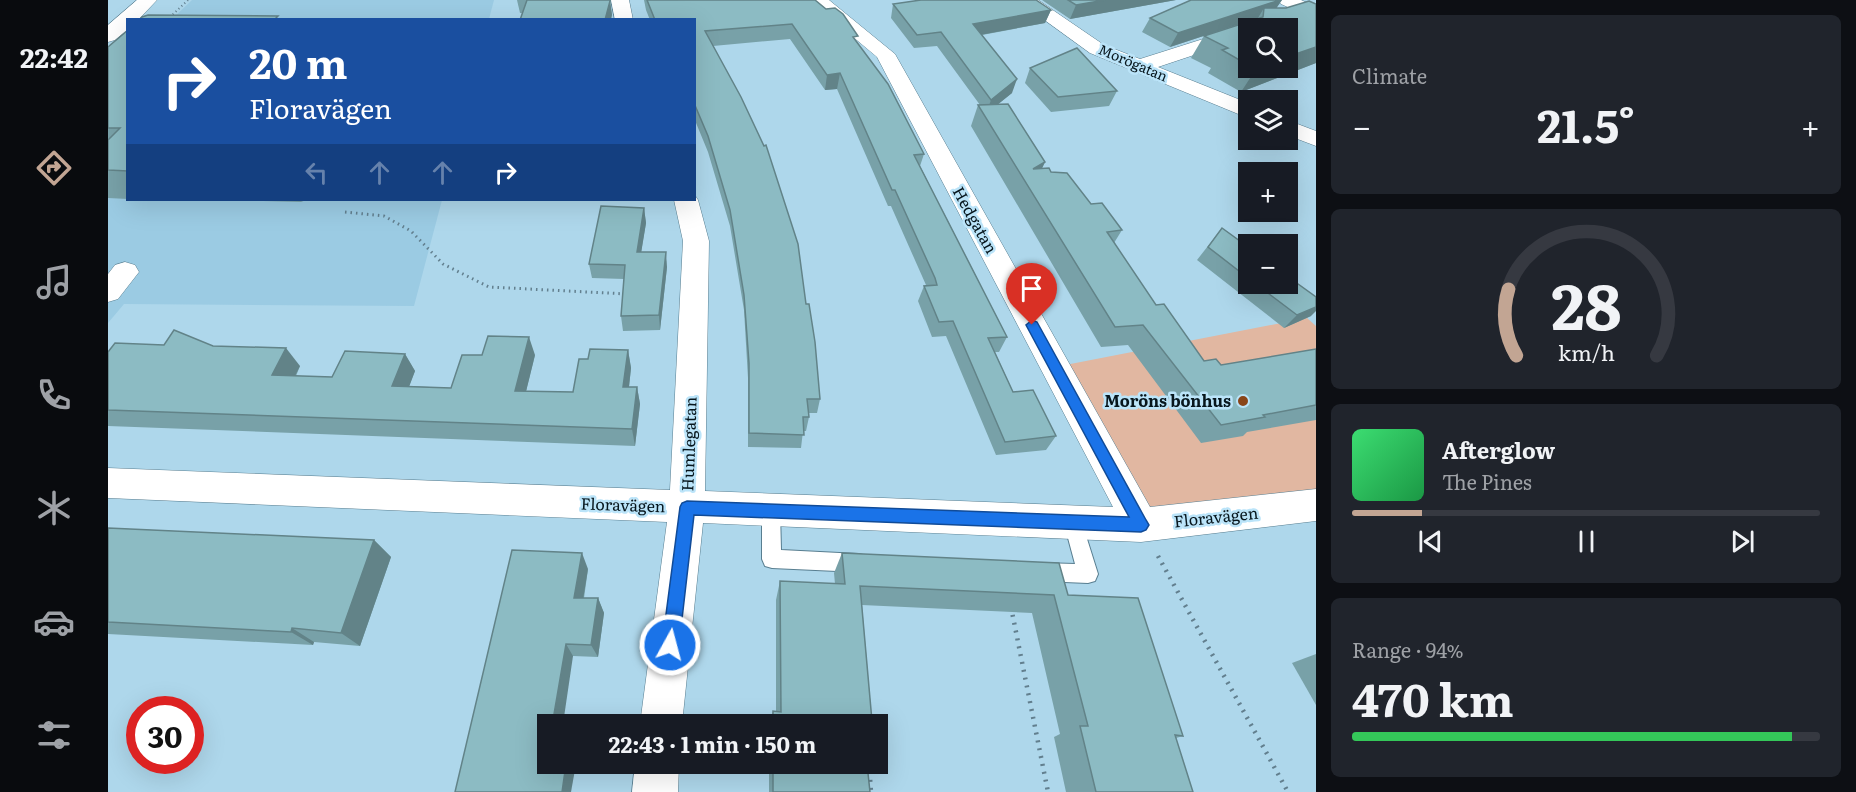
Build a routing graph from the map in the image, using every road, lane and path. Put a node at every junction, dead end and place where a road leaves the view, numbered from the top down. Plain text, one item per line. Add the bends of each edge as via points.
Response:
1 (148, 0) edge
2 (188, 0) edge
3 (620, 0) edge
4 (818, 0) edge
5 (1026, 0) edge
6 (1287, 9) edge
7 (1312, 12) edge
8 (128, 18) edge
9 (169, 18) edge
10 (624, 18) edge
11 (126, 20) edge
12 (1238, 34) edge
13 (108, 36) edge
14 (1140, 66) junction
15 (1238, 107) edge
16 (1298, 132) edge
17 (1316, 139) edge
18 (686, 201) edge
19 (345, 212) dead end
20 (637, 294) edge
21 (108, 483) edge
22 (1316, 505) edge
23 (687, 507) junction
24 (771, 511) junction
25 (1073, 522) junction
26 (1141, 525) junction
27 (879, 564) edge
28 (1028, 572) edge
29 (1011, 605) edge
30 (662, 714) edge
31 (656, 774) edge
32 (870, 774) edge
33 (655, 792) edge
34 (871, 792) edge
35 (1048, 792) edge
36 (1288, 792) edge

1 - 8 main road
2 - 9 path
3 - 10 street
4 - 26 street, Hedgatan via 885,54
5 - 14 street, Morögatan via 1097,49
6 - 7 street
11 - 13 main road
12 - 14 street
14 - 15 street, Morögatan
16 - 17 street
18 - 23 street, Humlegatan via 696,242
19 - 20 path via 384,216 411,231 443,264 489,287
21 - 23 street, Floravägen
22 - 26 street, Floravägen
23 - 24 street, Floravägen
23 - 30 street, Humlegatan
24 - 25 street, Floravägen
24 - 27 lane via 771,558
25 - 26 street, Floravägen
25 - 28 lane via 1088,574
26 - 36 path
29 - 35 path
31 - 33 street
32 - 34 path

